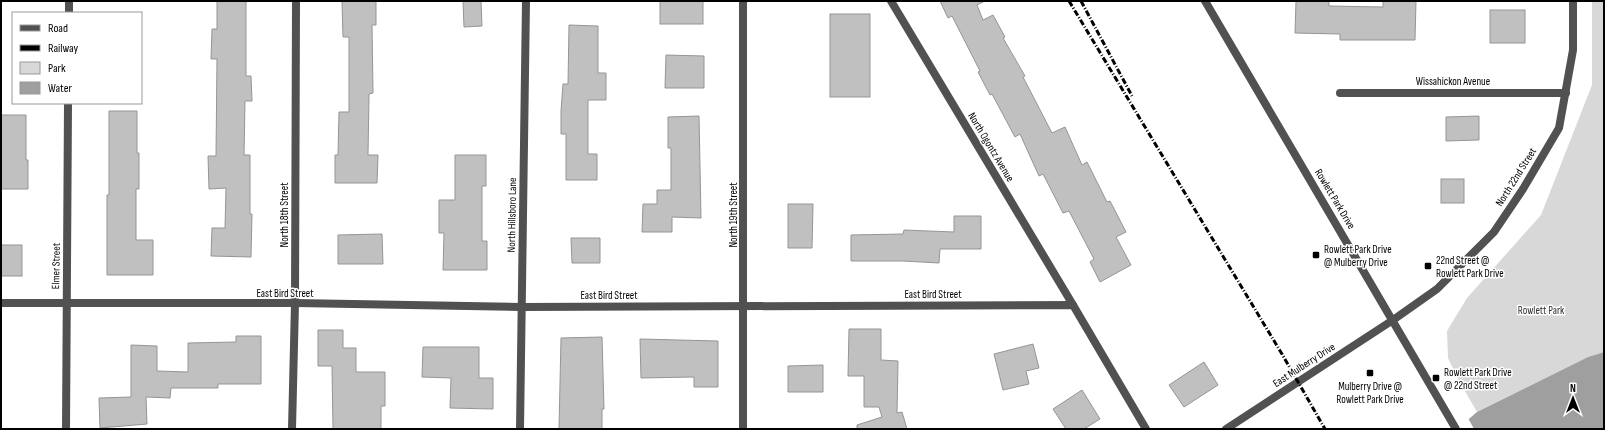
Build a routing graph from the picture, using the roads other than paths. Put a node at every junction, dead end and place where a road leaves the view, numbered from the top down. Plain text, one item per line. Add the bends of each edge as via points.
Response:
1 (69, 1) edge
2 (296, 1) edge
3 (526, 1) edge
4 (743, 1) edge
5 (891, 1) edge
6 (1205, 1) edge
7 (1573, 1) edge
8 (69, 12) edge
9 (1340, 92) dead end
10 (1566, 92) junction
11 (68, 104) edge
12 (1, 303) edge
13 (66, 303) junction
14 (295, 303) junction
15 (1072, 305) junction
16 (744, 306) junction
17 (522, 307) junction
18 (1393, 320) junction
19 (66, 429) edge
20 (292, 429) edge
21 (520, 429) edge
22 (743, 429) edge
23 (1146, 429) edge
24 (1226, 429) edge
25 (1456, 429) edge

1 - 8 street
2 - 14 street, North 18th Street
3 - 17 street, North Hillsboro Lane
4 - 16 street, North 19th Street
5 - 15 street, North Ogontz Avenue
6 - 18 street, Rowlett Park Drive
7 - 10 street, North 22nd Street via 1572,50
9 - 10 street, Wissahickon Avenue
10 - 18 street, North 22nd Street via 1559,128 1494,232 1438,289
11 - 13 street, Elmer Street
12 - 13 street, East Bird Street
13 - 14 street, East Bird Street
13 - 19 street, Elmer Street
14 - 17 street, East Bird Street
14 - 20 street, North 18th Street
15 - 16 street, East Bird Street
15 - 23 street
16 - 17 street, East Bird Street
16 - 22 street, North 19th Street
17 - 21 street, North Hillsboro Lane
18 - 24 street, East Mulberry Drive
18 - 25 street, Rowlett Park Drive

